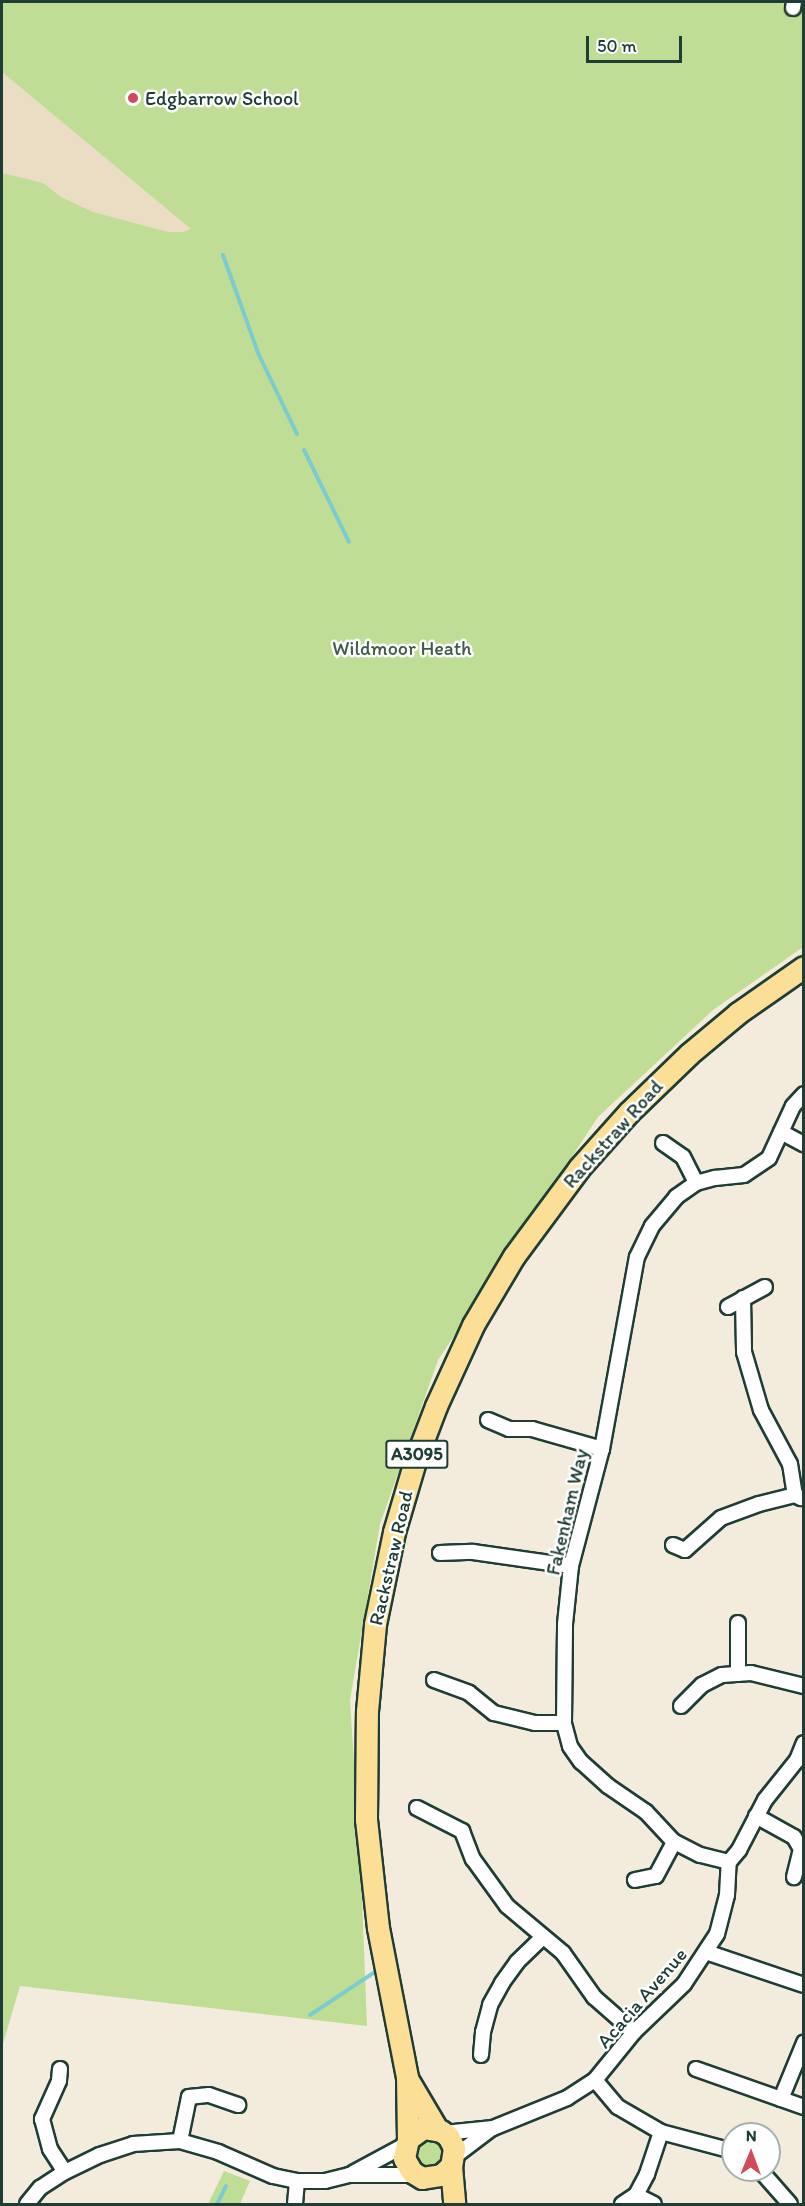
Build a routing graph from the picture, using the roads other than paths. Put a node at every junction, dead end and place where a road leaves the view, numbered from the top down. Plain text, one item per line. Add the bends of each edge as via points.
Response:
1 (804, 967) edge
2 (804, 1094) edge
3 (781, 1132) junction
4 (663, 1143) dead end
5 (804, 1144) edge
6 (696, 1183) junction
7 (765, 1287) dead end
8 (744, 1298) junction
9 (728, 1306) dead end
10 (488, 1420) dead end
11 (603, 1449) junction
12 (799, 1497) edge
13 (673, 1545) dead end
14 (440, 1552) dead end
15 (571, 1566) junction
16 (738, 1623) dead end
17 (738, 1674) junction
18 (434, 1680) dead end
19 (804, 1686) edge
20 (681, 1706) dead end
21 (564, 1723) junction
22 (804, 1743) edge
23 (417, 1808) dead end
24 (756, 1816) junction
25 (674, 1842) junction
26 (729, 1862) junction
27 (794, 1877) dead end
28 (635, 1880) dead end
29 (543, 1937) junction
30 (706, 1952) junction
31 (804, 1985) edge
32 (634, 2032) junction
33 (804, 2043) edge
34 (481, 2055) dead end
35 (696, 2068) dead end
36 (60, 2069) dead end
37 (407, 2077) junction
38 (595, 2080) junction
39 (781, 2099) junction
40 (238, 2105) dead end
41 (804, 2107) edge
42 (493, 2128) junction
43 (441, 2131) junction
44 (661, 2132) junction
45 (180, 2141) junction
46 (406, 2142) junction
47 (721, 2148) edge
48 (452, 2161) junction
49 (65, 2172) junction
50 (349, 2175) junction
51 (419, 2176) junction
52 (297, 2181) junction
53 (770, 2182) edge
54 (636, 2195) junction
55 (27, 2205) edge
56 (295, 2205) edge
57 (443, 2205) edge
58 (454, 2205) edge
59 (622, 2205) edge
60 (654, 2205) edge
61 (790, 2205) edge

1 - 37 main road, Rackstraw Road / A3095 via 738,1013 680,1062 629,1112 566,1185 514,1256 473,1325 415,1461 375,1624 365,1791 377,1918
2 - 3 street, Fakenham Way via 792,1106
3 - 5 street
3 - 6 street, Fakenham Way via 769,1158 744,1175
4 - 6 street via 683,1157
6 - 11 street, Fakenham Way via 676,1197 652,1226 637,1257
7 - 8 street
8 - 9 street
8 - 12 street via 744,1352 761,1410 790,1464
10 - 11 street via 509,1429 532,1429
11 - 15 street, Fakenham Way
12 - 13 street via 759,1504 721,1518 685,1550
14 - 15 street via 473,1552
15 - 21 street, Fakenham Way via 565,1624
16 - 17 street
17 - 19 street via 751,1673
17 - 20 street via 722,1675 702,1685
18 - 21 street via 469,1693 494,1713 535,1723
21 - 25 street, Fakenham Way via 570,1746 581,1762 646,1812
22 - 24 street, Acacia Avenue via 797,1760
23 - 29 street via 462,1831 487,1881 507,1906
24 - 26 street, Acacia Avenue
24 - 27 street via 794,1837 801,1849
25 - 26 street, Fakenham Way via 699,1856
25 - 28 street via 656,1876
26 - 30 street, Acacia Avenue via 724,1912
29 - 32 street via 563,1953 594,1996
29 - 34 street via 517,1962 490,2005
30 - 31 street
30 - 32 street, Acacia Avenue via 684,1984
32 - 38 street, Acacia Avenue
33 - 39 street
35 - 39 street
36 - 49 street via 42,2119 50,2149
37 - 43 main road, Rackstraw Road / A3095
37 - 46 main road, Rackstraw Road / A3095
38 - 42 street, Acacia Avenue via 567,2098
38 - 44 street via 618,2107
39 - 41 street
40 - 45 street via 209,2095 189,2097
42 - 43 street, Acacia Avenue
42 - 48 street, Acacia Avenue
43 - 46 main road via 418,2130
43 - 48 main road via 452,2144
44 - 47 street
44 - 54 street
45 - 49 street via 133,2144
45 - 52 street via 218,2152 273,2176
46 - 50 street
46 - 51 main road via 405,2162
48 - 51 main road via 441,2175
48 - 58 main road
49 - 55 street via 40,2188
50 - 51 street
50 - 52 street via 325,2181
51 - 57 main road
52 - 56 street
53 - 61 street
54 - 59 street
54 - 60 street

